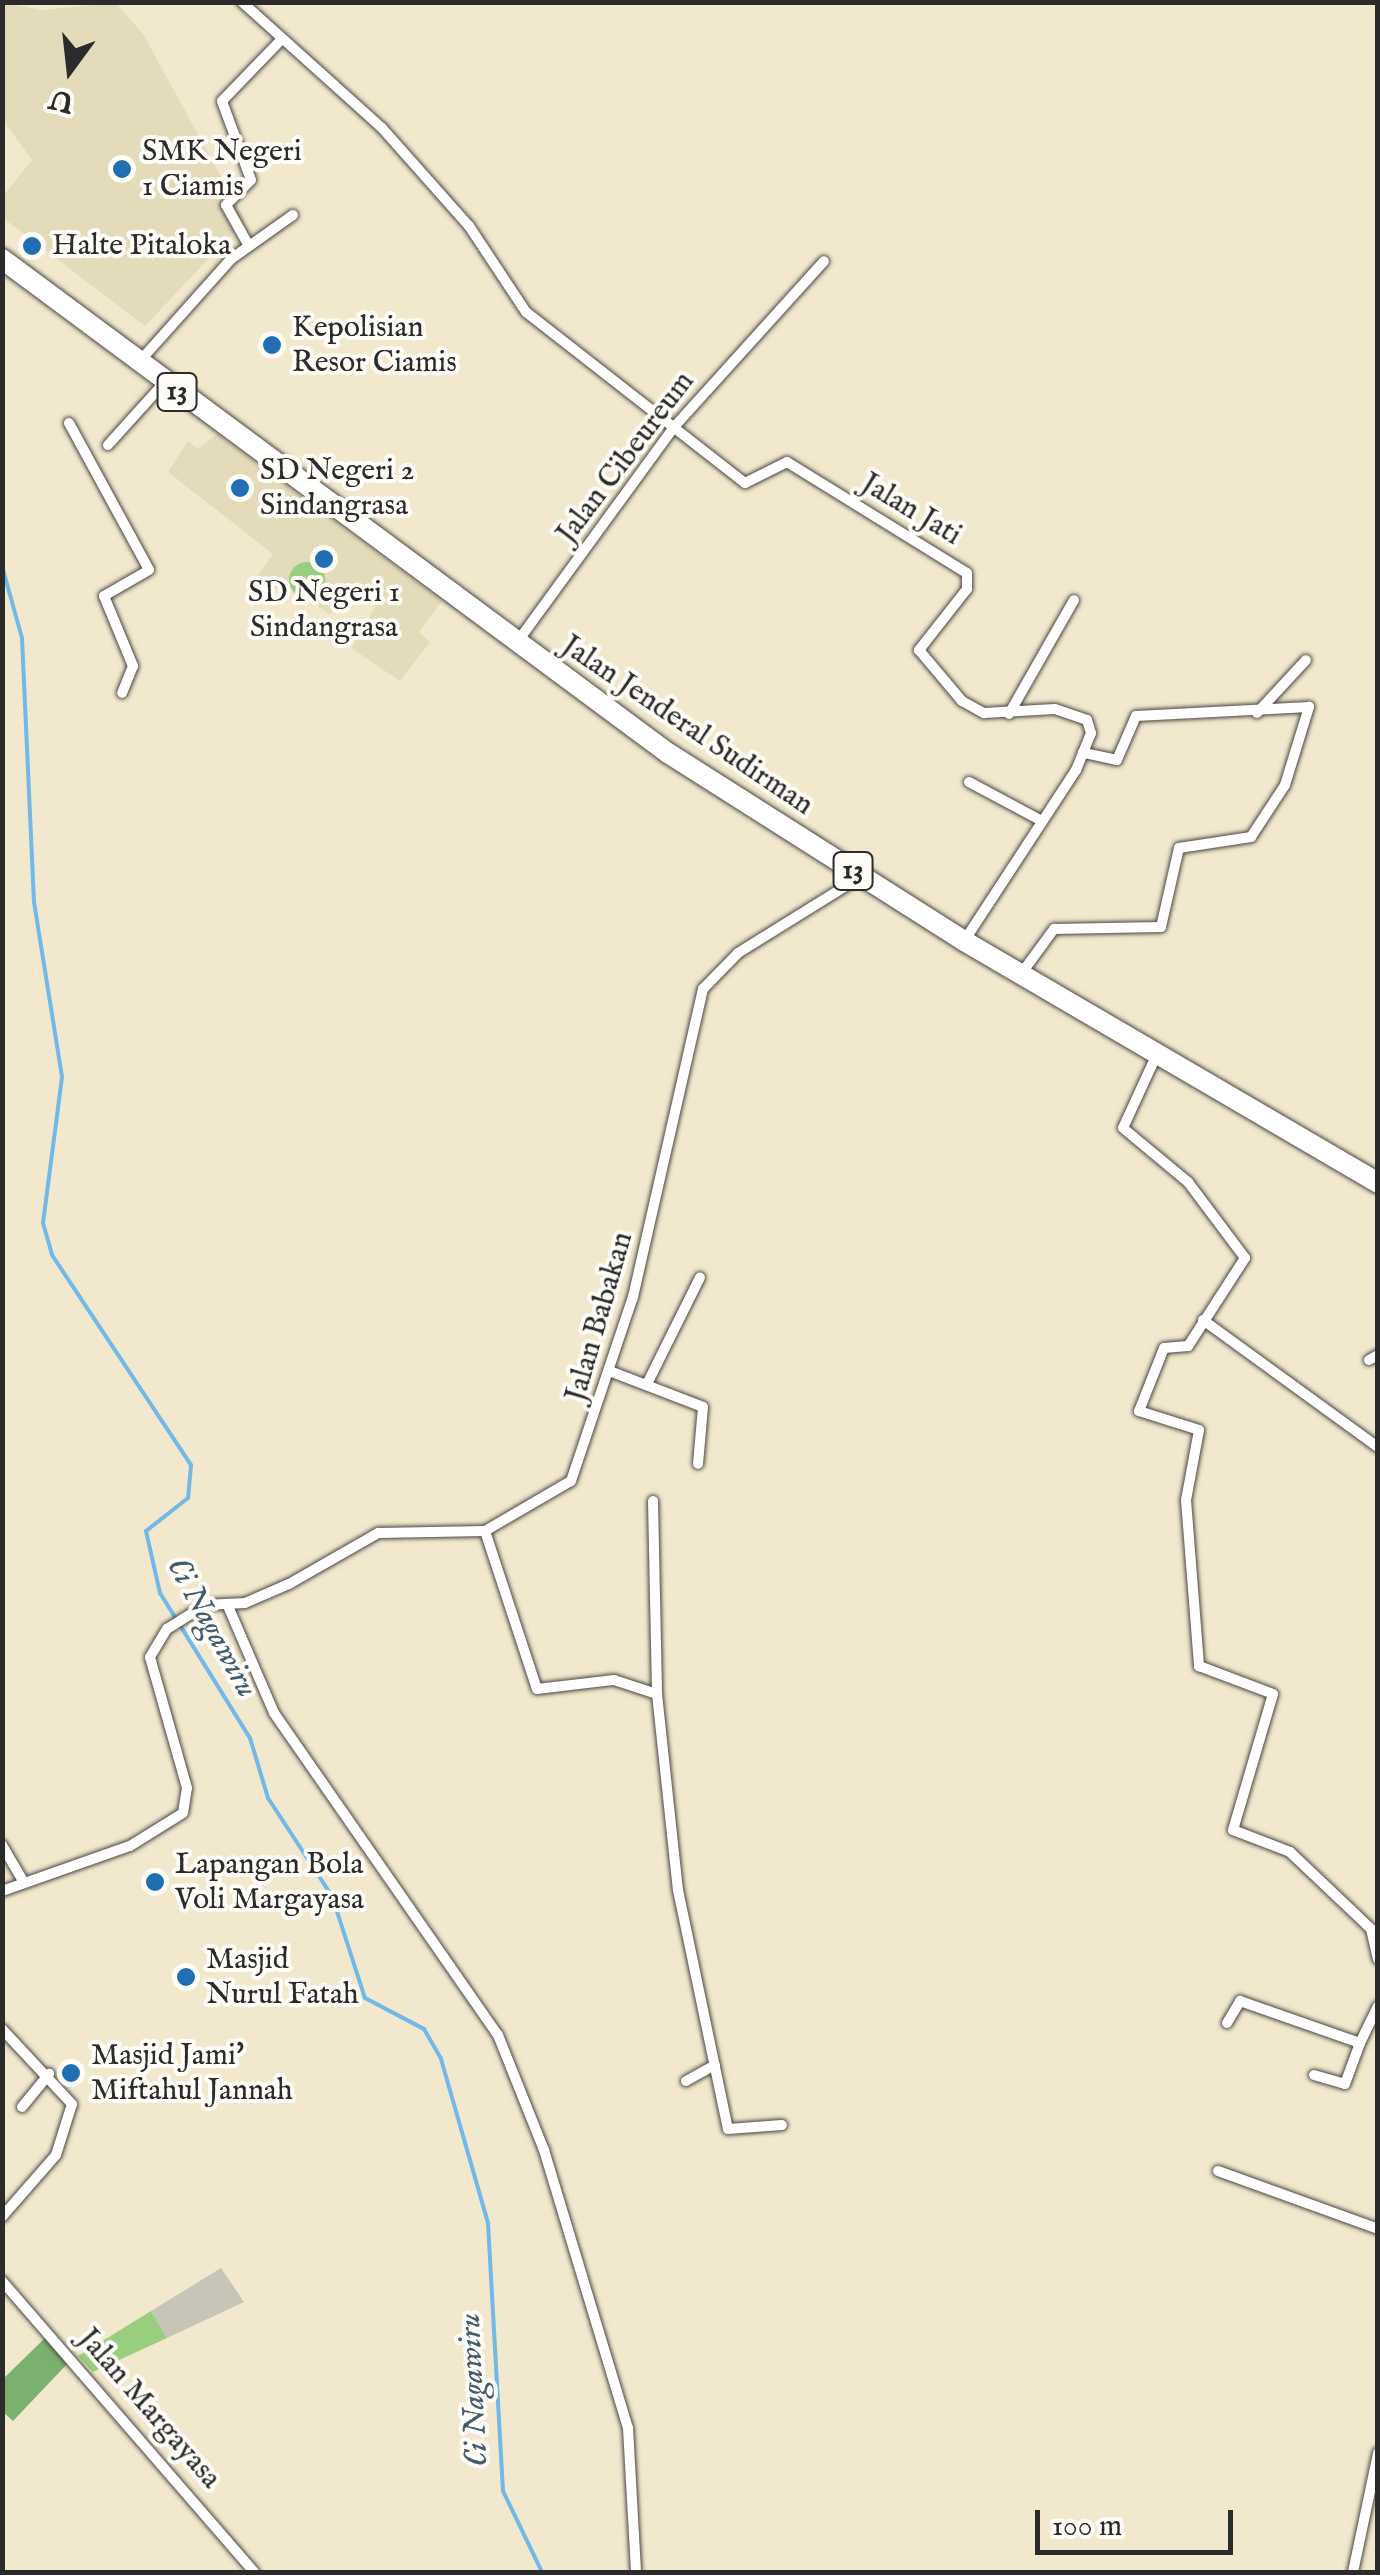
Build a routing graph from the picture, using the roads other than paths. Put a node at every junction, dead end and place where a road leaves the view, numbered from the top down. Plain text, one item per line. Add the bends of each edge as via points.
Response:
1 (242, 2) edge
2 (281, 40) junction
3 (293, 215) dead end
4 (249, 246) junction
5 (2, 259) edge
6 (824, 261) dead end
7 (138, 362) junction
8 (165, 382) junction
9 (69, 423) dead end
10 (675, 426) junction
11 (108, 445) dead end
12 (1074, 600) dead end
13 (514, 646) junction
14 (1306, 660) dead end
15 (122, 692) dead end
16 (1257, 713) junction
17 (1009, 714) junction
18 (1083, 753) junction
19 (969, 782) dead end
20 (1042, 822) junction
21 (861, 876) junction
22 (964, 942) junction
23 (1021, 975) junction
24 (1157, 1053) junction
25 (1378, 1183) edge
26 (700, 1277) dead end
27 (1203, 1320) junction
28 (612, 1372) junction
29 (647, 1384) junction
30 (1378, 1448) edge
31 (698, 1464) dead end
32 (653, 1501) dead end
33 (485, 1530) junction
34 (228, 1606) junction
35 (657, 1694) junction
36 (2, 1845) edge
37 (23, 1881) junction
38 (2, 1892) edge
39 (1378, 1960) edge
40 (1378, 2006) edge
41 (1227, 2024) dead end
42 (2, 2029) edge
43 (1360, 2042) junction
44 (715, 2065) junction
45 (50, 2074) junction
46 (1314, 2075) dead end
47 (686, 2081) dead end
48 (22, 2107) dead end
49 (782, 2125) dead end
50 (1218, 2171) dead end
51 (2, 2217) edge
52 (1378, 2230) edge
53 (2, 2280) edge
54 (1378, 2453) edge
55 (254, 2572) edge
56 (636, 2572) edge
57 (1353, 2572) edge

1 - 2 street
2 - 4 street via 222,100 251,180 226,205
2 - 10 street via 382,128 469,226 526,312
3 - 4 street
4 - 7 street
5 - 7 highway, Jalan Jenderal Sudirman / 13
6 - 10 street, Jalan Cibeureum
7 - 8 highway, Jalan Jenderal Sudirman / 13
8 - 11 street
8 - 13 highway, Jalan Jenderal Sudirman / 13
9 - 15 street via 149,570 101,590 133,666
10 - 13 street, Jalan Cibeureum
10 - 17 street, Jalan Jati via 745,483 787,462 967,573 967,589 919,654 962,701
12 - 17 street
13 - 21 highway, Jalan Jenderal Sudirman / 13
14 - 16 street
16 - 18 street via 1136,716 1118,760
16 - 23 street via 1309,706 1285,785 1252,837 1178,848 1161,927 1054,930
17 - 18 street, Jalan Jati via 1078,715 1091,727
18 - 20 street
19 - 20 street
20 - 22 street
21 - 22 highway, Jalan Jenderal Sudirman / 13
21 - 28 street, Jalan Babakan via 738,953 702,989
22 - 23 highway, Jalan Jenderal Sudirman / 13
23 - 24 highway, Jalan Jenderal Sudirman / 13
24 - 25 highway, Jalan Jenderal Sudirman / 13
24 - 27 street via 1123,1128 1188,1182 1245,1258
26 - 29 street
27 - 30 street
27 - 39 street via 1188,1346 1166,1346 1139,1411 1198,1430 1186,1500 1199,1666 1272,1691 1233,1830 1290,1852 1371,1930
28 - 29 street
28 - 33 street, Jalan Babakan via 571,1481
29 - 31 street via 702,1407
32 - 35 street
33 - 34 street, Jalan Babakan via 450,1538 378,1533 289,1584
33 - 35 street via 537,1689 614,1680
34 - 37 street via 210,1603 186,1617 167,1630 150,1657 186,1788 183,1813 130,1846
34 - 56 street via 267,1702 498,2034 544,2150 628,2428
35 - 44 street via 678,1890
36 - 37 street
37 - 38 street
40 - 43 street
41 - 43 street via 1240,2001
42 - 45 street
43 - 46 street via 1345,2084
44 - 47 street
44 - 49 street via 728,2129
45 - 48 street
45 - 51 street via 69,2095 71,2114 56,2155
50 - 52 street
53 - 55 street, Jalan Margayasa
54 - 57 street

